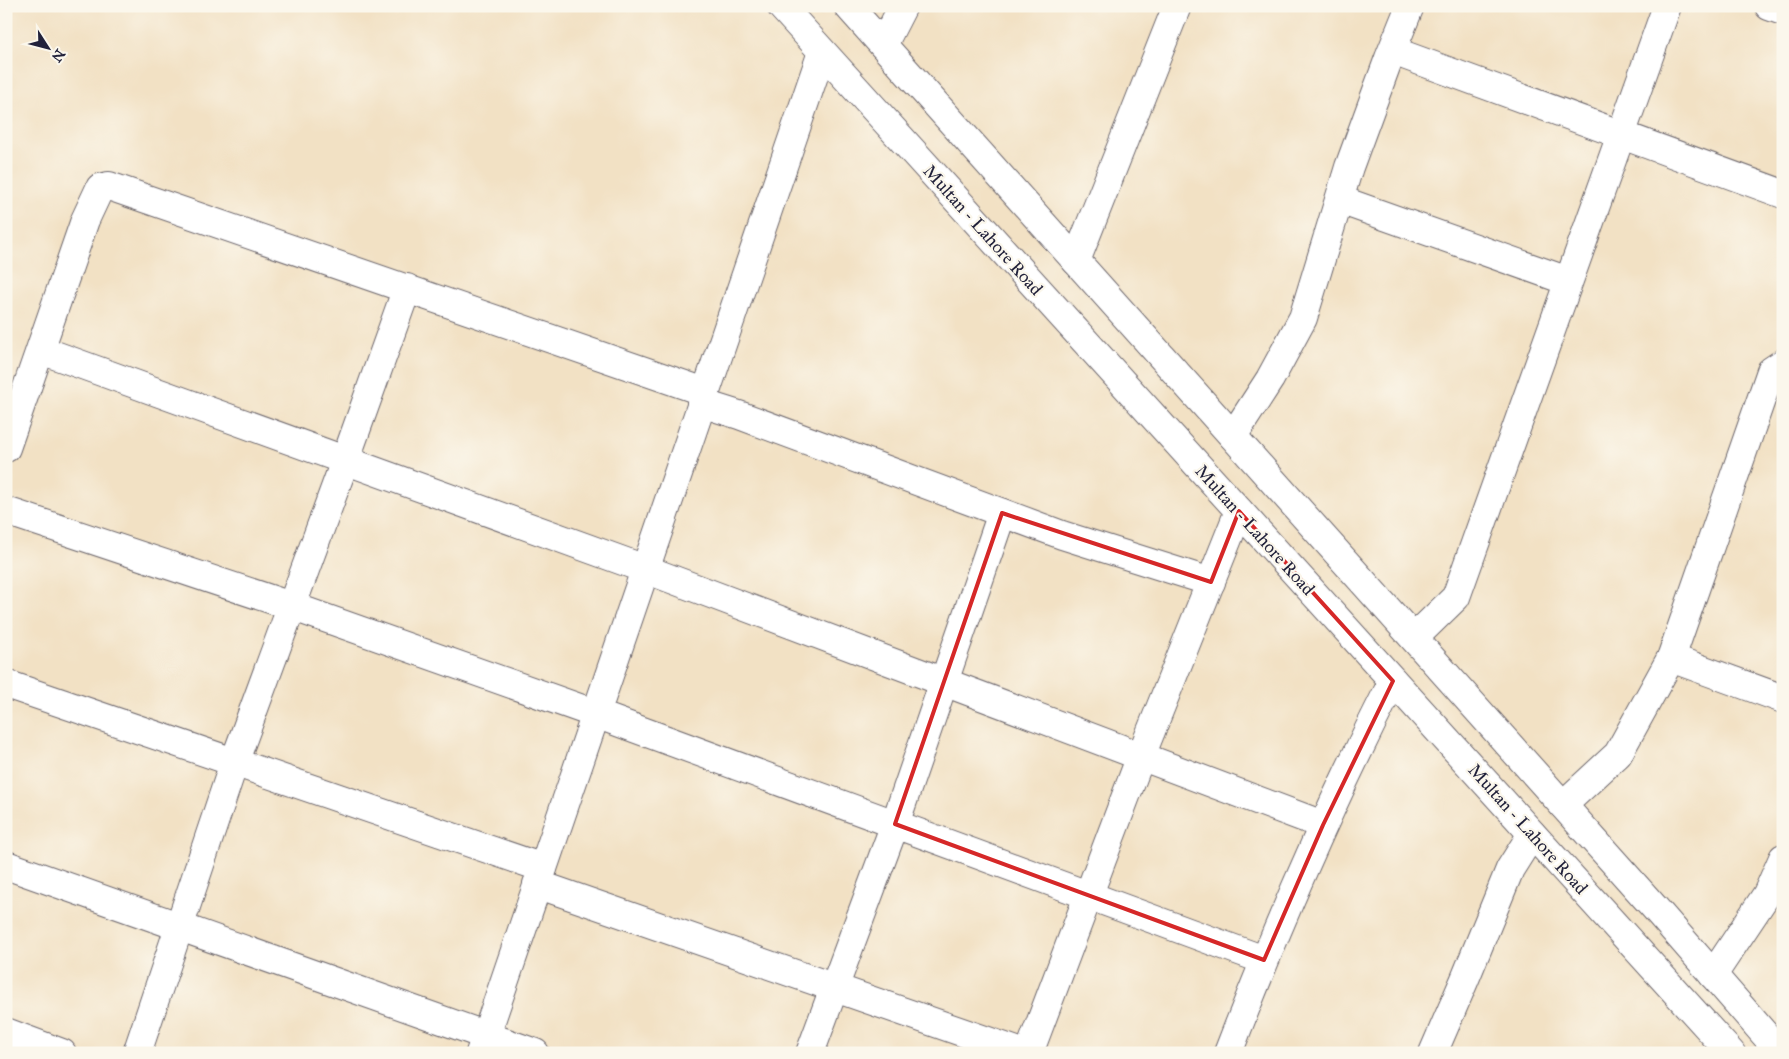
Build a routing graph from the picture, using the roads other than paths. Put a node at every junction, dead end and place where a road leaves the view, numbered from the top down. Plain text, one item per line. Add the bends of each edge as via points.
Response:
1 (781, 6) edge
2 (848, 6) edge
3 (904, 6) edge
4 (1177, 6) edge
5 (1410, 6) edge
6 (1667, 6) edge
7 (1770, 6) edge
8 (1783, 11) edge
9 (883, 45) junction
10 (1393, 50) junction
11 (822, 52) junction
12 (1621, 136) junction
13 (1783, 194) edge
14 (1340, 200) junction
15 (1076, 261) junction
16 (1568, 281) junction
17 (407, 288) junction
18 (41, 350) junction
19 (1783, 362) edge
20 (703, 398) junction
21 (1233, 436) junction
22 (6, 448) edge
23 (345, 461) junction
24 (6, 511) edge
25 (1239, 511) junction
26 (1002, 512) junction
27 (645, 569) junction
28 (1211, 582) junction
29 (291, 606) junction
30 (1414, 638) junction
31 (1671, 658) junction
32 (942, 681) junction
33 (1394, 682) junction
34 (6, 684) edge
35 (1783, 700) edge
36 (596, 714) junction
37 (1141, 756) junction
38 (234, 763) junction
39 (1563, 805) junction
40 (895, 824) junction
41 (1323, 825) junction
42 (1532, 834) junction
43 (1783, 858) edge
44 (6, 866) edge
45 (540, 876) junction
46 (1087, 894) junction
47 (179, 928) junction
48 (1264, 960) junction
49 (1713, 975) junction
50 (835, 988) junction
51 (18, 1042) edge
52 (483, 1044) edge
53 (1728, 1052) edge
54 (62, 1053) edge
55 (137, 1053) edge
56 (535, 1053) edge
57 (810, 1053) edge
58 (1022, 1053) edge
59 (1029, 1053) edge
60 (1228, 1053) edge
61 (1432, 1053) edge
62 (1781, 1053) edge

1 - 11 street, Multan - Lahore Road
2 - 9 street
3 - 9 street
4 - 15 street
5 - 10 street
6 - 12 street
7 - 8 street
9 - 15 street
10 - 12 street
10 - 14 street via 1349,167
11 - 20 street
11 - 25 street, Multan - Lahore Road
12 - 13 street
12 - 16 street
14 - 16 street
14 - 21 street via 1303,318 1270,379
15 - 21 street
16 - 30 street via 1456,597
17 - 18 street via 109,186 100,188 93,201
17 - 20 street
17 - 23 street
18 - 22 street
18 - 23 street
19 - 31 street via 1771,371
20 - 26 street via 739,415
20 - 27 street
21 - 30 street
23 - 27 street
23 - 29 street
24 - 29 street
25 - 28 street
25 - 33 street, Multan - Lahore Road
26 - 28 street via 1062,535
26 - 32 street
27 - 32 street
27 - 36 street
28 - 37 street
29 - 36 street
29 - 38 street
30 - 39 street
31 - 35 street
31 - 39 street via 1618,754
32 - 37 street
32 - 40 street
33 - 41 street
33 - 42 street, Multan - Lahore Road
34 - 38 street
36 - 40 street
36 - 45 street
37 - 41 street
37 - 46 street
38 - 45 street
38 - 47 street
39 - 49 street
40 - 46 street
40 - 50 street
41 - 48 street
42 - 53 street, Multan - Lahore Road
42 - 61 street via 1510,869
43 - 49 street via 1767,894
44 - 47 street
45 - 50 street
45 - 52 street
46 - 48 street
46 - 59 street
47 - 52 street
47 - 55 street
48 - 60 street
49 - 62 street
50 - 57 street
50 - 58 street
51 - 54 street
52 - 56 street

